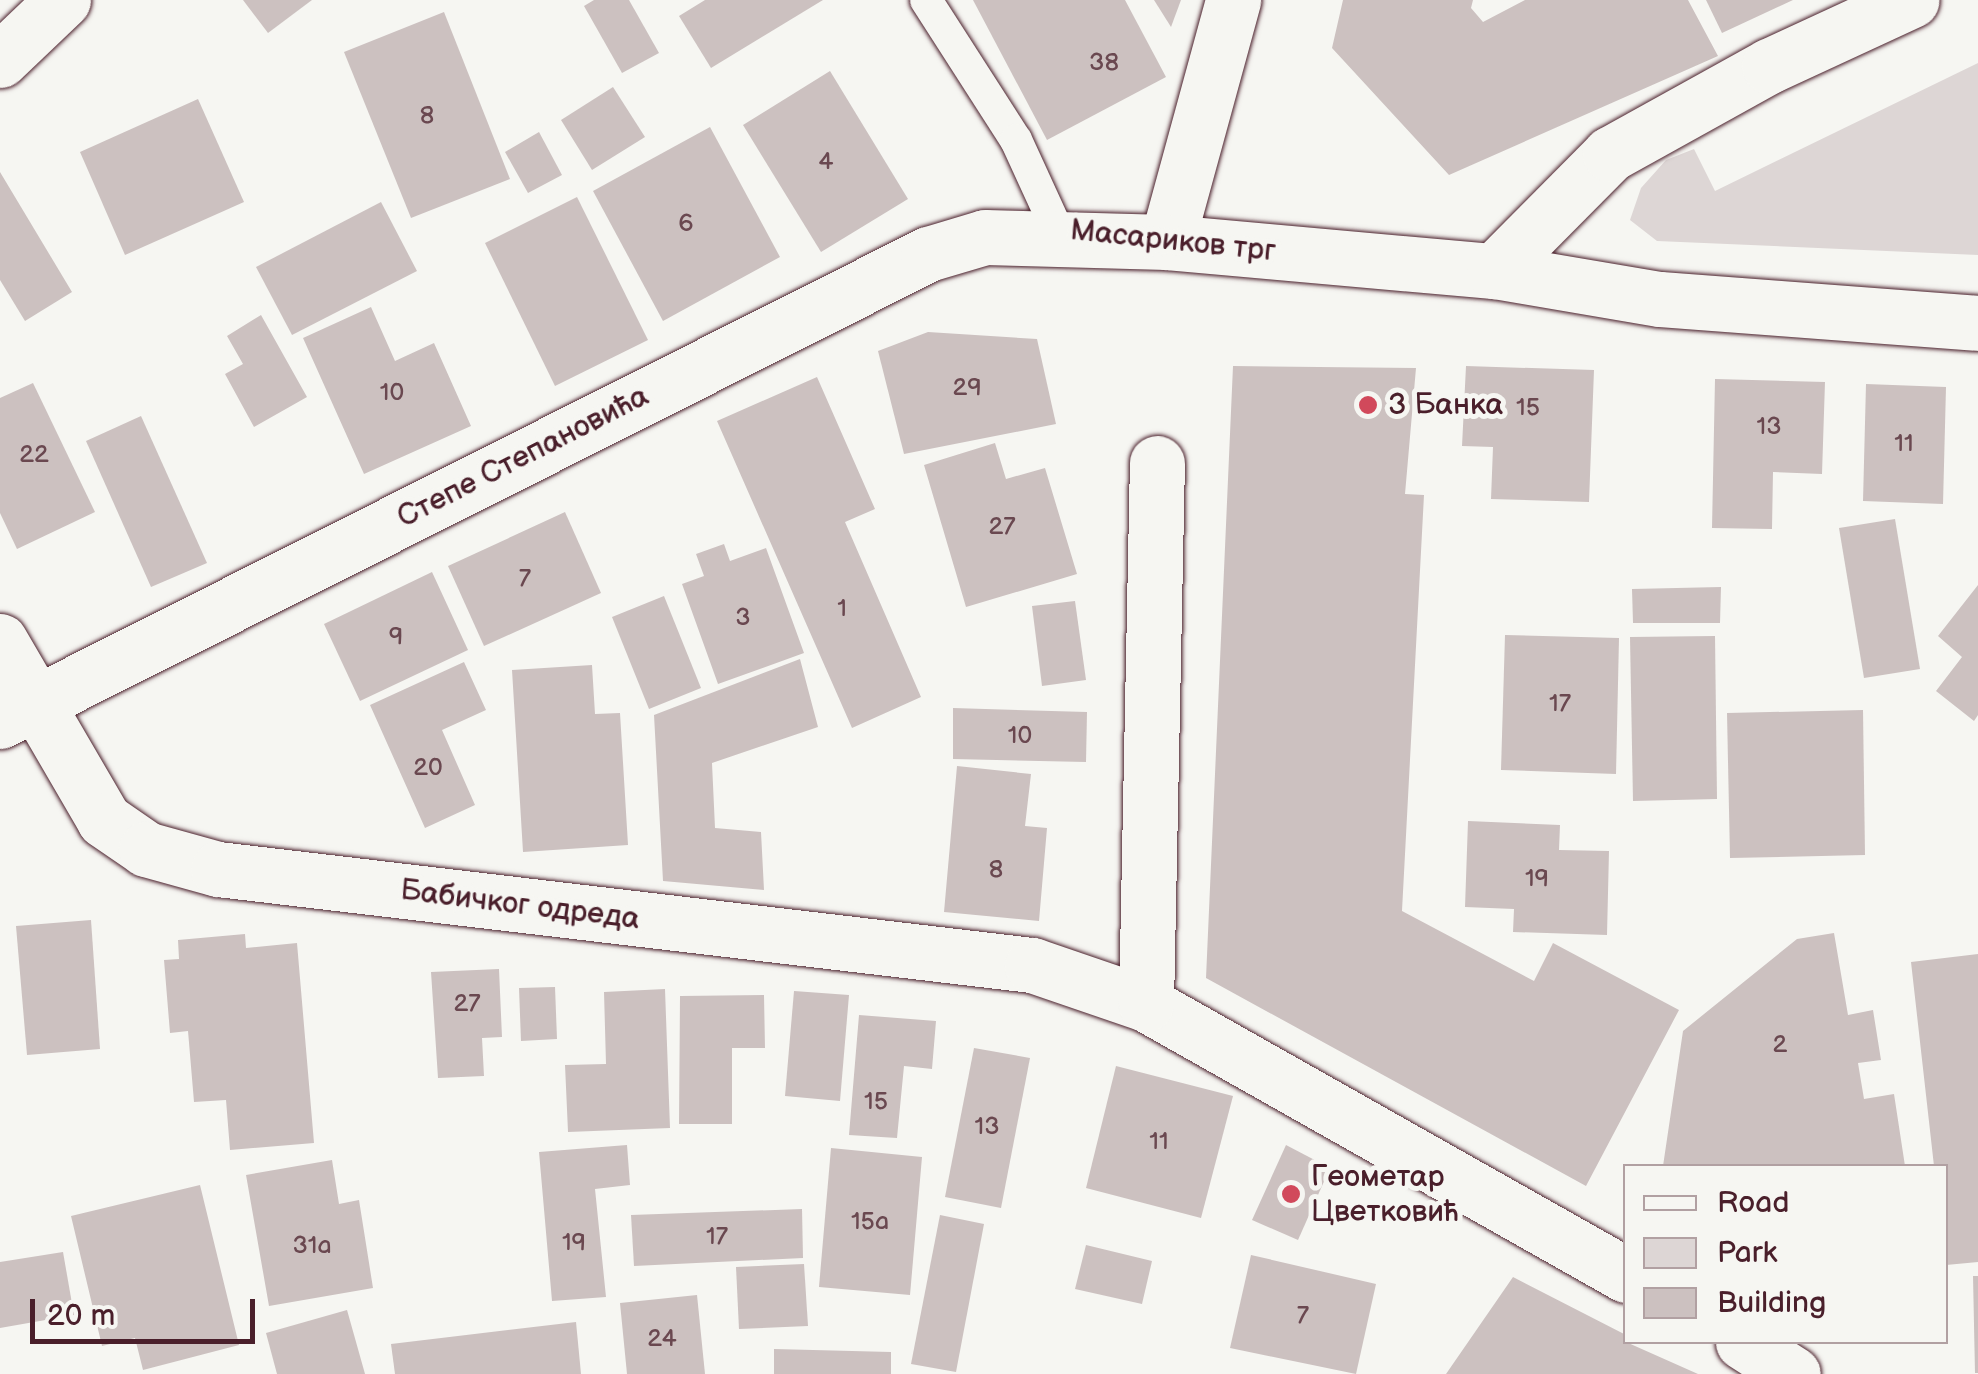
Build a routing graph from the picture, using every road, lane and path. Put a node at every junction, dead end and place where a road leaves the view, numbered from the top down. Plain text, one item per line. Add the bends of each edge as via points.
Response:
1 (63, 0) edge
2 (926, 0) edge
3 (1232, 0) edge
4 (1912, 0) edge
5 (0, 60) edge
6 (1059, 234) junction
7 (1167, 242) junction
8 (1494, 271) junction
9 (1978, 322) edge
10 (1157, 464) dead end
11 (0, 641) edge
12 (16, 712) edge
13 (1146, 1004) junction
14 (1623, 1273) edge
15 (1746, 1344) edge
16 (1793, 1374) edge

1 - 5 street
2 - 6 lane, Масариков трг via 1016,140
3 - 7 street
4 - 8 street via 1768,66 1610,154
6 - 7 street, Масариков трг
6 - 12 street, Степе Степановића via 985,237 928,254
7 - 8 street, Масариков трг
8 - 9 street, Масариков трг via 1660,299
10 - 13 street
11 - 12 street, Бабичког одреда
12 - 13 street, Бабичког одреда via 104,820 146,848 218,869 1032,966
13 - 14 street, Бабичког одреда
15 - 16 street

